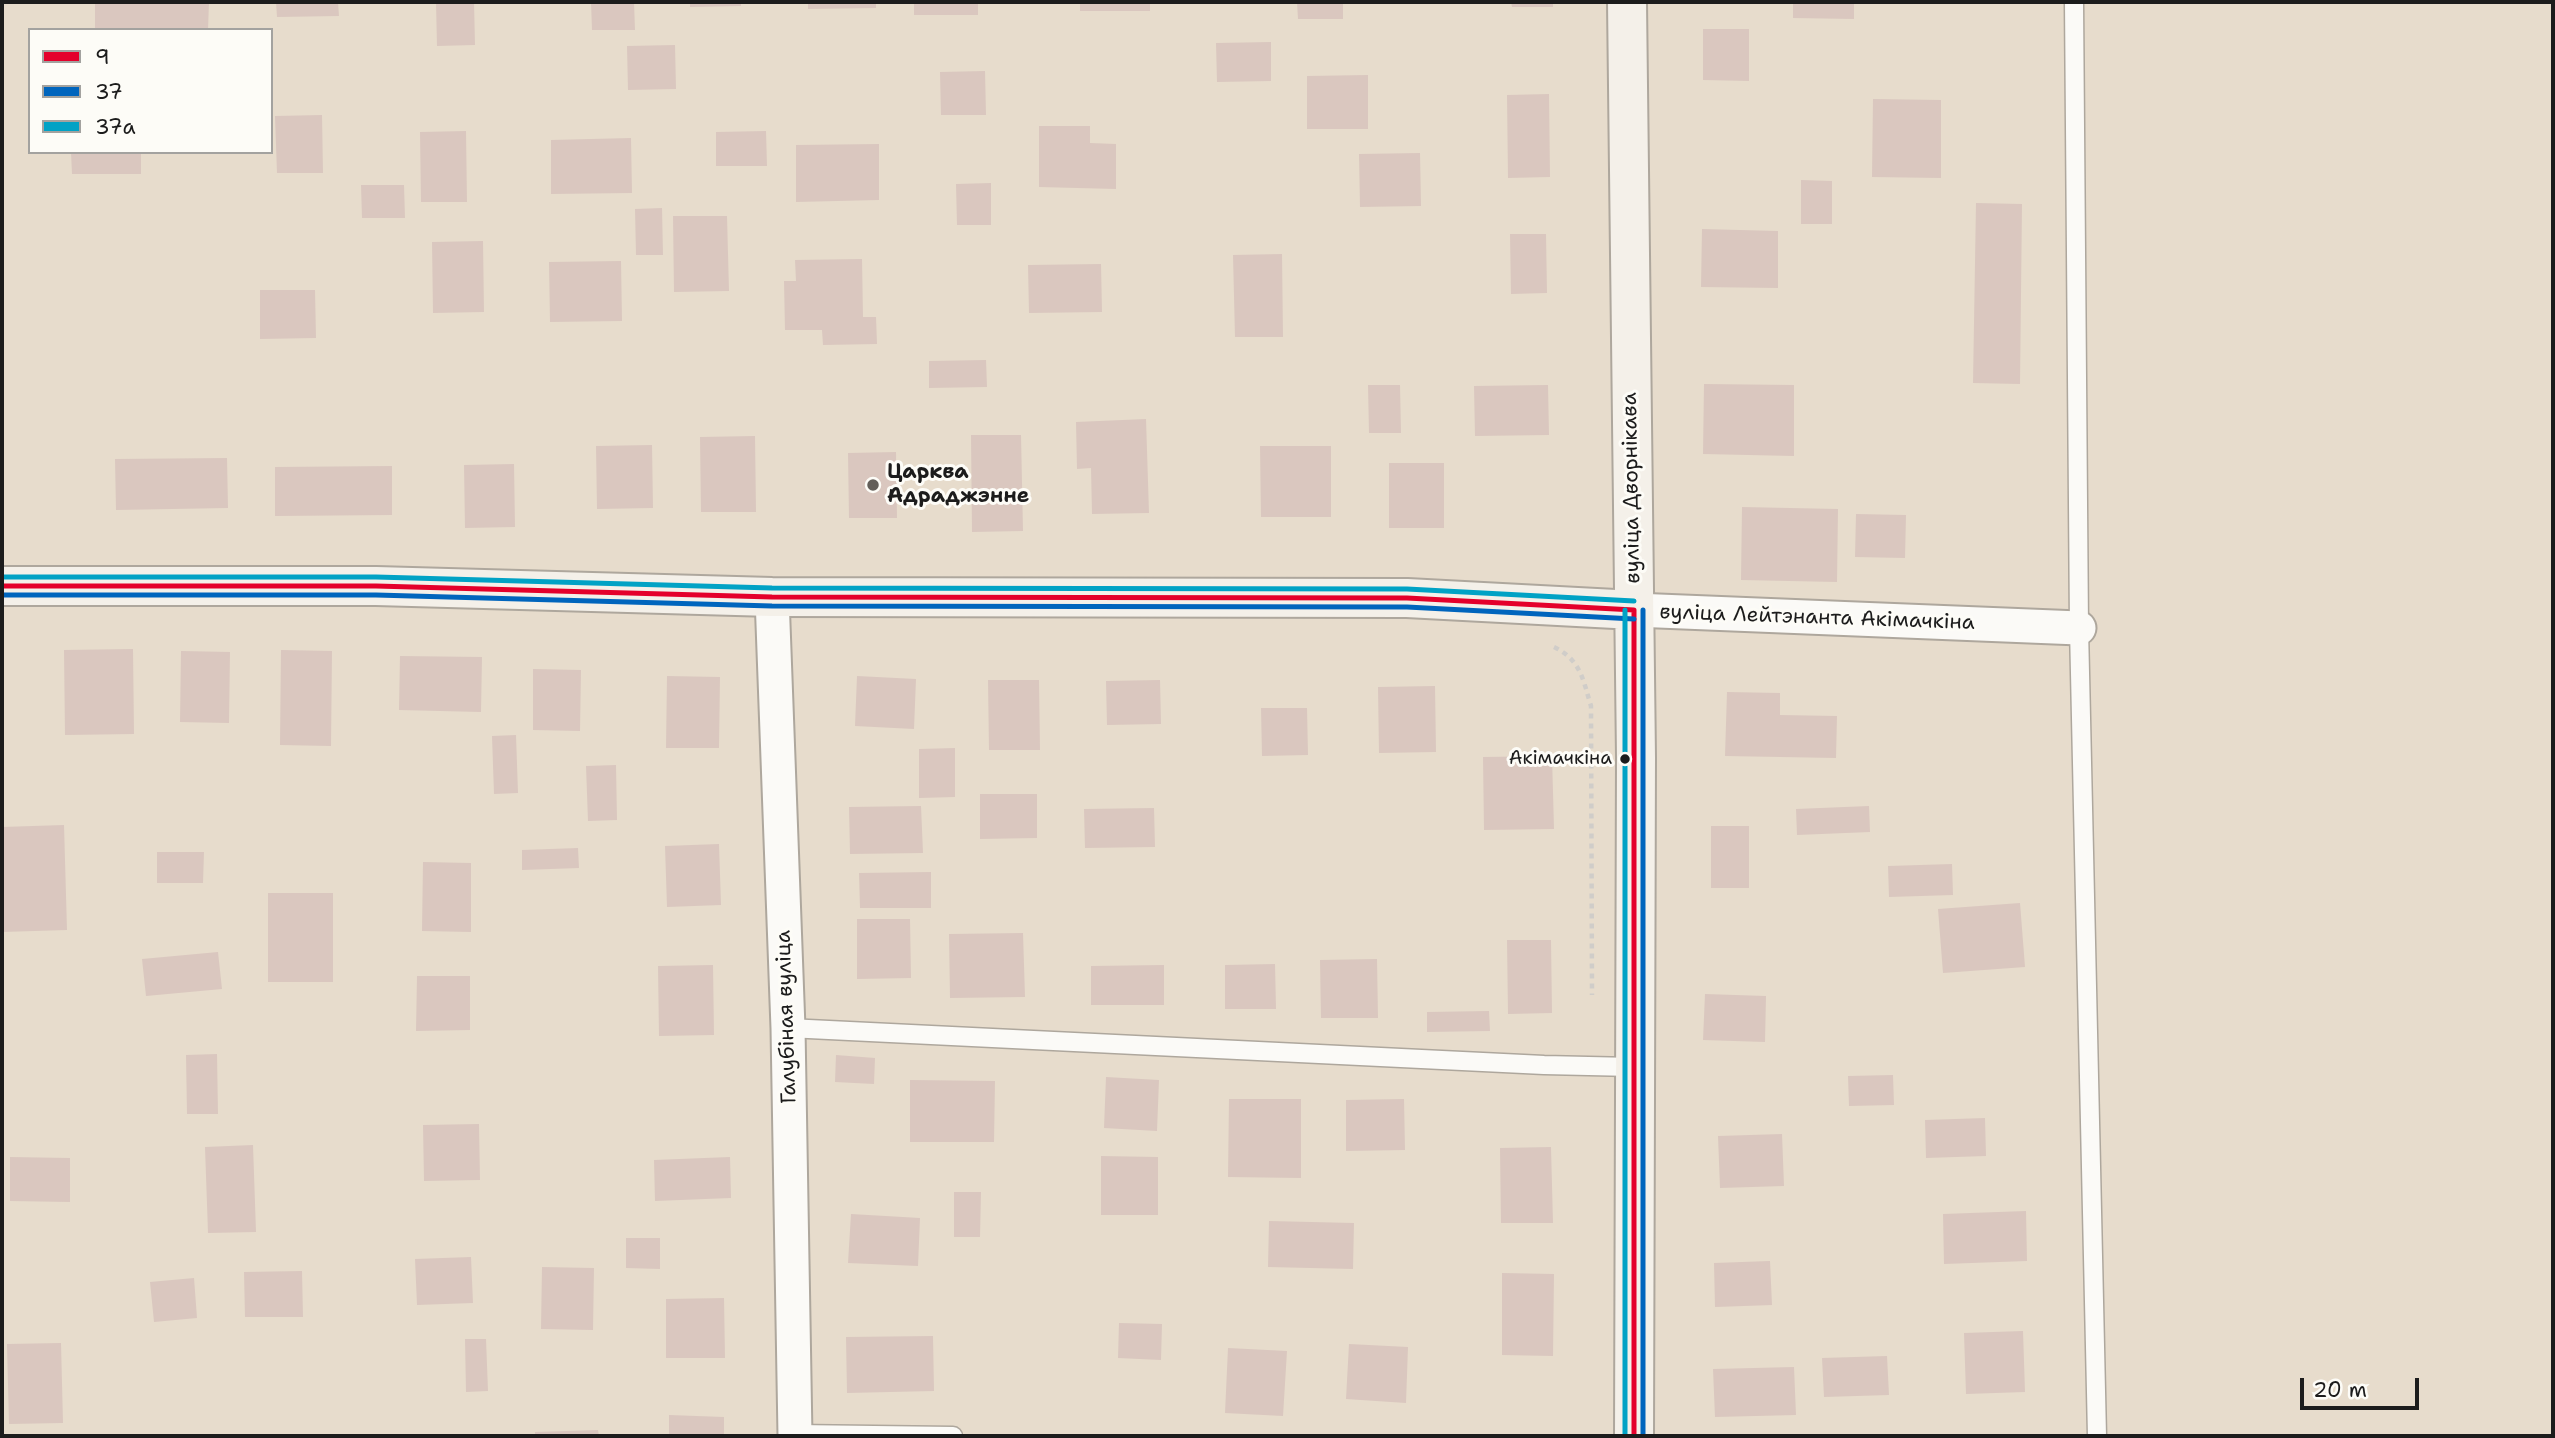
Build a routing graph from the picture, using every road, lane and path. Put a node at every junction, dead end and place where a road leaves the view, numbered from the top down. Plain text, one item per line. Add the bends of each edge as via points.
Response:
1 (1627, 2) edge
2 (2074, 2) edge
3 (2, 586) edge
4 (772, 597) junction
5 (1634, 610) junction
6 (2078, 628) junction
7 (1552, 646) dead end
8 (1592, 996) dead end
9 (788, 1028) junction
10 (1633, 1066) junction
11 (795, 1435) edge
12 (953, 1436) edge
13 (1634, 1436) edge
14 (2097, 1436) edge

1 - 5 main road, вуліца Дворнікава
2 - 6 lane
3 - 4 main road, вуліца Лейтэнанта Акімачкіна via 376,586
4 - 5 main road, вуліца Лейтэнанта Акімачкіна via 1407,598
4 - 9 street, Галубіная вуліца
5 - 6 street, вуліца Лейтэнанта Акімачкіна
5 - 10 main road, вуліца Дворнікава
6 - 14 lane
7 - 8 path via 1579,666 1591,706
9 - 10 lane
9 - 11 street, Галубіная вуліца
10 - 13 main road, вуліца Дворнікава
11 - 12 lane

